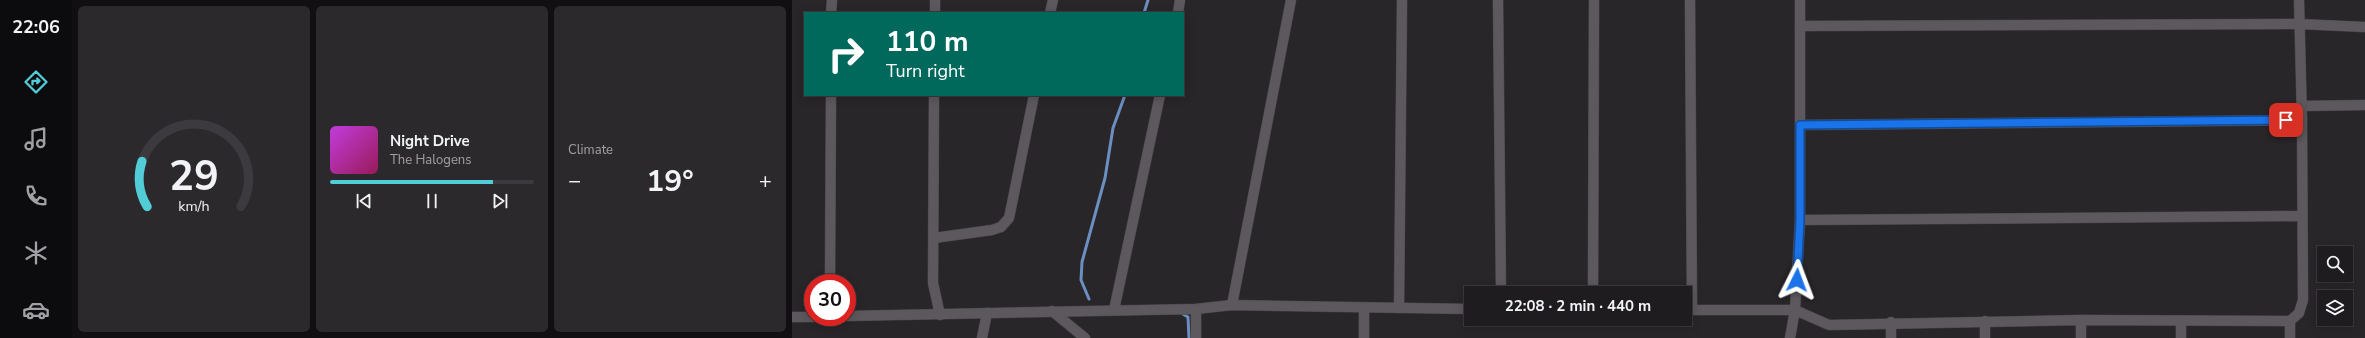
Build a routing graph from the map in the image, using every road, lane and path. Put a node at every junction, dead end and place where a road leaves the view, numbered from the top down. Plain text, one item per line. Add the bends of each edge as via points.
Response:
1 (832, 0) edge
2 (935, 0) edge
3 (1053, 0) edge
4 (1180, 0) edge
5 (1291, 0) edge
6 (1402, 0) edge
7 (1498, 0) edge
8 (1594, 0) edge
9 (1690, 0) edge
10 (1800, 0) edge
11 (2299, 0) edge
12 (832, 12) edge
13 (935, 12) edge
14 (1050, 12) edge
15 (1178, 12) edge
16 (2299, 24) junction
17 (1800, 26) junction
18 (2365, 27) edge
19 (831, 96) edge
20 (934, 96) edge
21 (1034, 96) edge
22 (1160, 96) edge
23 (2365, 105) edge
24 (2301, 106) junction
25 (2302, 120) junction
26 (1800, 125) junction
27 (2302, 216) junction
28 (1800, 220) junction
29 (934, 238) junction
30 (830, 274) edge
31 (1501, 286) edge
32 (1593, 286) edge
33 (1688, 286) edge
34 (1232, 305) junction
35 (1364, 308) junction
36 (1399, 308) junction
37 (1196, 309) junction
38 (1464, 309) edge
39 (1114, 310) junction
40 (1692, 310) edge
41 (1795, 310) junction
42 (1052, 311) junction
43 (987, 313) junction
44 (940, 315) junction
45 (856, 316) edge
46 (792, 317) edge
47 (804, 317) edge
48 (2081, 320) junction
49 (1985, 321) junction
50 (2181, 321) junction
51 (2290, 321) junction
52 (1891, 322) junction
53 (982, 338) edge
54 (1085, 338) edge
55 (1196, 338) edge
56 (1364, 338) edge
57 (1790, 338) edge
58 (1891, 338) edge
59 (1985, 338) edge
60 (2082, 338) edge
61 (2181, 338) edge
62 (2290, 338) edge

1 - 12 street
2 - 13 street
3 - 14 street
4 - 15 street
5 - 34 street
6 - 36 street
7 - 31 street
8 - 32 street
9 - 33 street
10 - 17 street
11 - 16 street
16 - 17 street
16 - 18 street
16 - 24 street
17 - 26 street
19 - 30 street
20 - 29 street
21 - 29 street via 1009,218 1001,227 992,230
22 - 39 street
23 - 24 street
24 - 25 street
25 - 26 street
25 - 27 street
26 - 28 street
27 - 28 street
27 - 51 street via 2303,300 2299,313
28 - 41 street
29 - 44 street via 933,282
34 - 35 street
34 - 37 street
35 - 36 street
35 - 56 street
36 - 38 street
37 - 39 street
37 - 55 street
39 - 42 street
40 - 41 street
41 - 52 street via 1829,325
41 - 57 street
42 - 43 street
42 - 54 street
43 - 44 street
43 - 53 street
44 - 45 street
46 - 47 street
48 - 49 street
48 - 50 street
48 - 60 street
49 - 52 street
49 - 59 street
50 - 51 street
50 - 61 street
51 - 62 street
52 - 58 street

